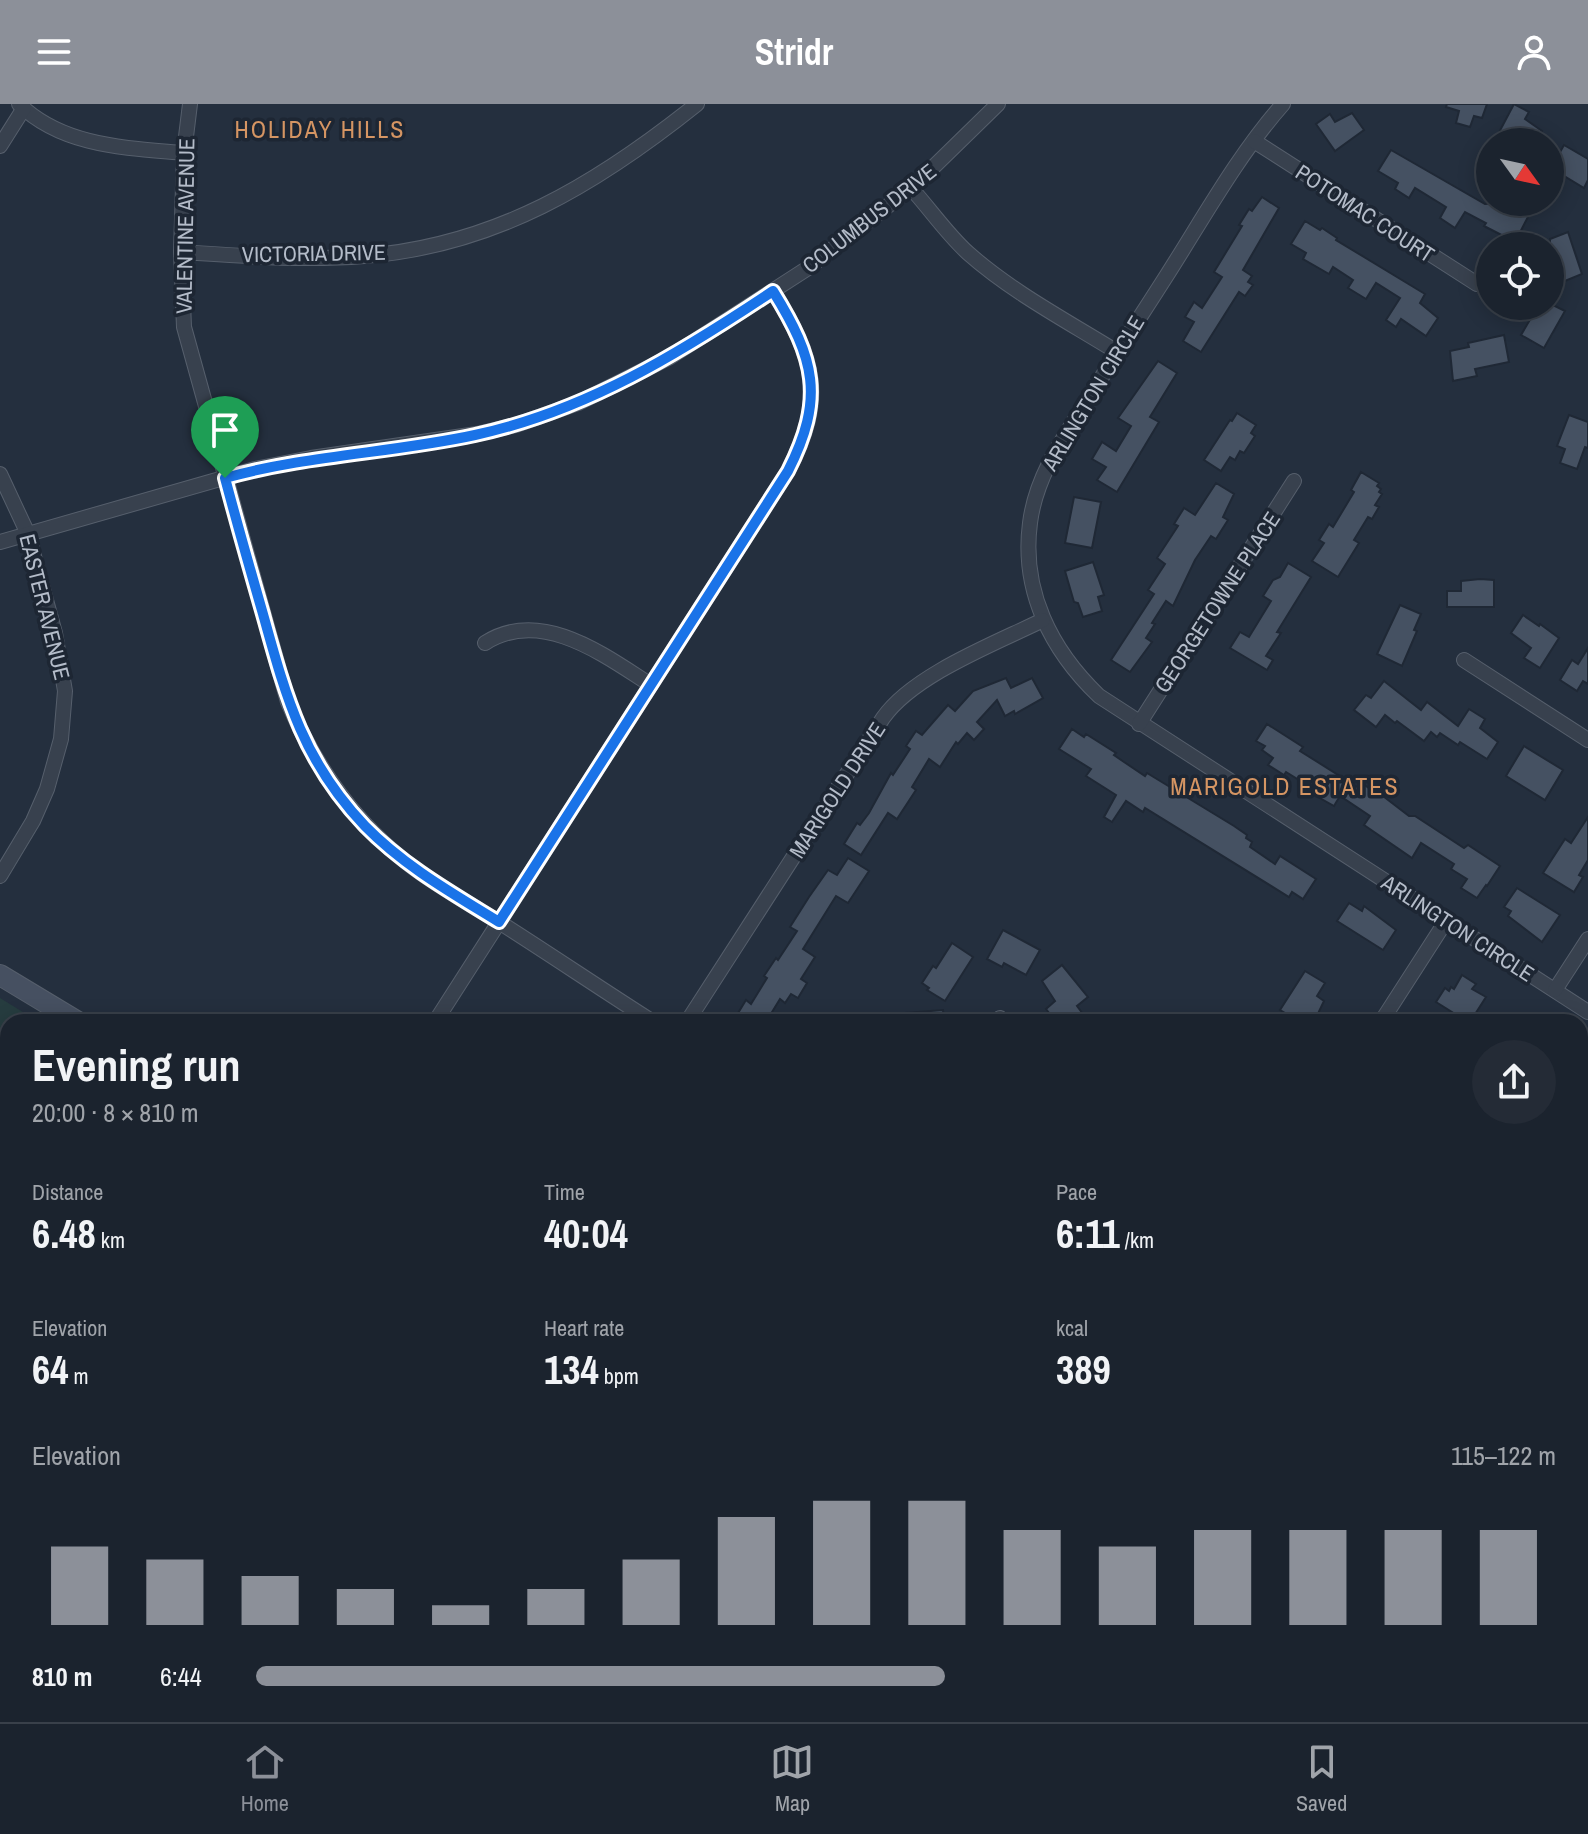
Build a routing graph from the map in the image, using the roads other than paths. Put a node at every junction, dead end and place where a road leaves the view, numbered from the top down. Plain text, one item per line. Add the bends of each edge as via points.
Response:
1 (190, 104) edge
2 (697, 104) edge
3 (998, 104) edge
4 (1283, 104) edge
5 (22, 106) edge
6 (1254, 141) junction
7 (0, 146) edge
8 (184, 153) junction
9 (911, 188) junction
10 (181, 252) junction
11 (1476, 283) edge
12 (773, 291) junction
13 (1117, 352) junction
14 (0, 474) edge
15 (225, 478) junction
16 (1294, 481) dead end
17 (28, 534) junction
18 (0, 542) edge
19 (1043, 620) junction
20 (485, 643) dead end
21 (1464, 660) dead end
22 (651, 685) junction
23 (1139, 724) junction
24 (1588, 740) edge
25 (0, 876) edge
26 (1446, 921) junction
27 (499, 922) junction
28 (1588, 939) edge
29 (0, 975) edge
30 (1555, 990) junction
31 (1588, 1012) edge
32 (65, 1014) edge
33 (440, 1014) edge
34 (641, 1014) edge
35 (692, 1014) edge
36 (1386, 1014) edge

1 - 8 street, VALENTINE AVENUE
2 - 10 street, VICTORIA DRIVE via 577,189 461,239 363,257
3 - 9 street, COLUMBUS DRIVE
4 - 6 street, ARLINGTON CIRCLE
5 - 7 street
5 - 8 street via 84,140
6 - 11 street, POTOMAC COURT
6 - 13 street, ARLINGTON CIRCLE
8 - 10 street, VALENTINE AVENUE
9 - 12 street, COLUMBUS DRIVE
9 - 13 street via 977,261
10 - 15 street, VALENTINE AVENUE via 184,327
12 - 15 street, COLUMBUS DRIVE via 652,368 534,419 465,437 311,458
12 - 22 street via 800,337 809,369 806,432 788,471
13 - 19 street, ARLINGTON CIRCLE via 1053,456 1033,505 1029,556
14 - 17 street, EASTER AVENUE
15 - 17 street, COLUMBUS DRIVE
15 - 27 street, VALENTINE AVENUE via 288,702 316,761 354,814 393,852
16 - 23 street, GEORGETOWNE PLACE
17 - 18 street, COLUMBUS DRIVE
17 - 25 street, EASTER AVENUE via 61,660 65,706 47,789
19 - 23 street, ARLINGTON CIRCLE via 1080,678
19 - 35 street, MARIGOLD DRIVE via 898,698
20 - 22 street via 510,631 549,633 591,648
21 - 24 street
22 - 27 street
23 - 26 street, ARLINGTON CIRCLE
26 - 30 street, ARLINGTON CIRCLE
26 - 36 street
27 - 33 street
27 - 34 street, VALENTINE AVENUE
28 - 30 street
29 - 32 main road
30 - 31 street, ARLINGTON CIRCLE

